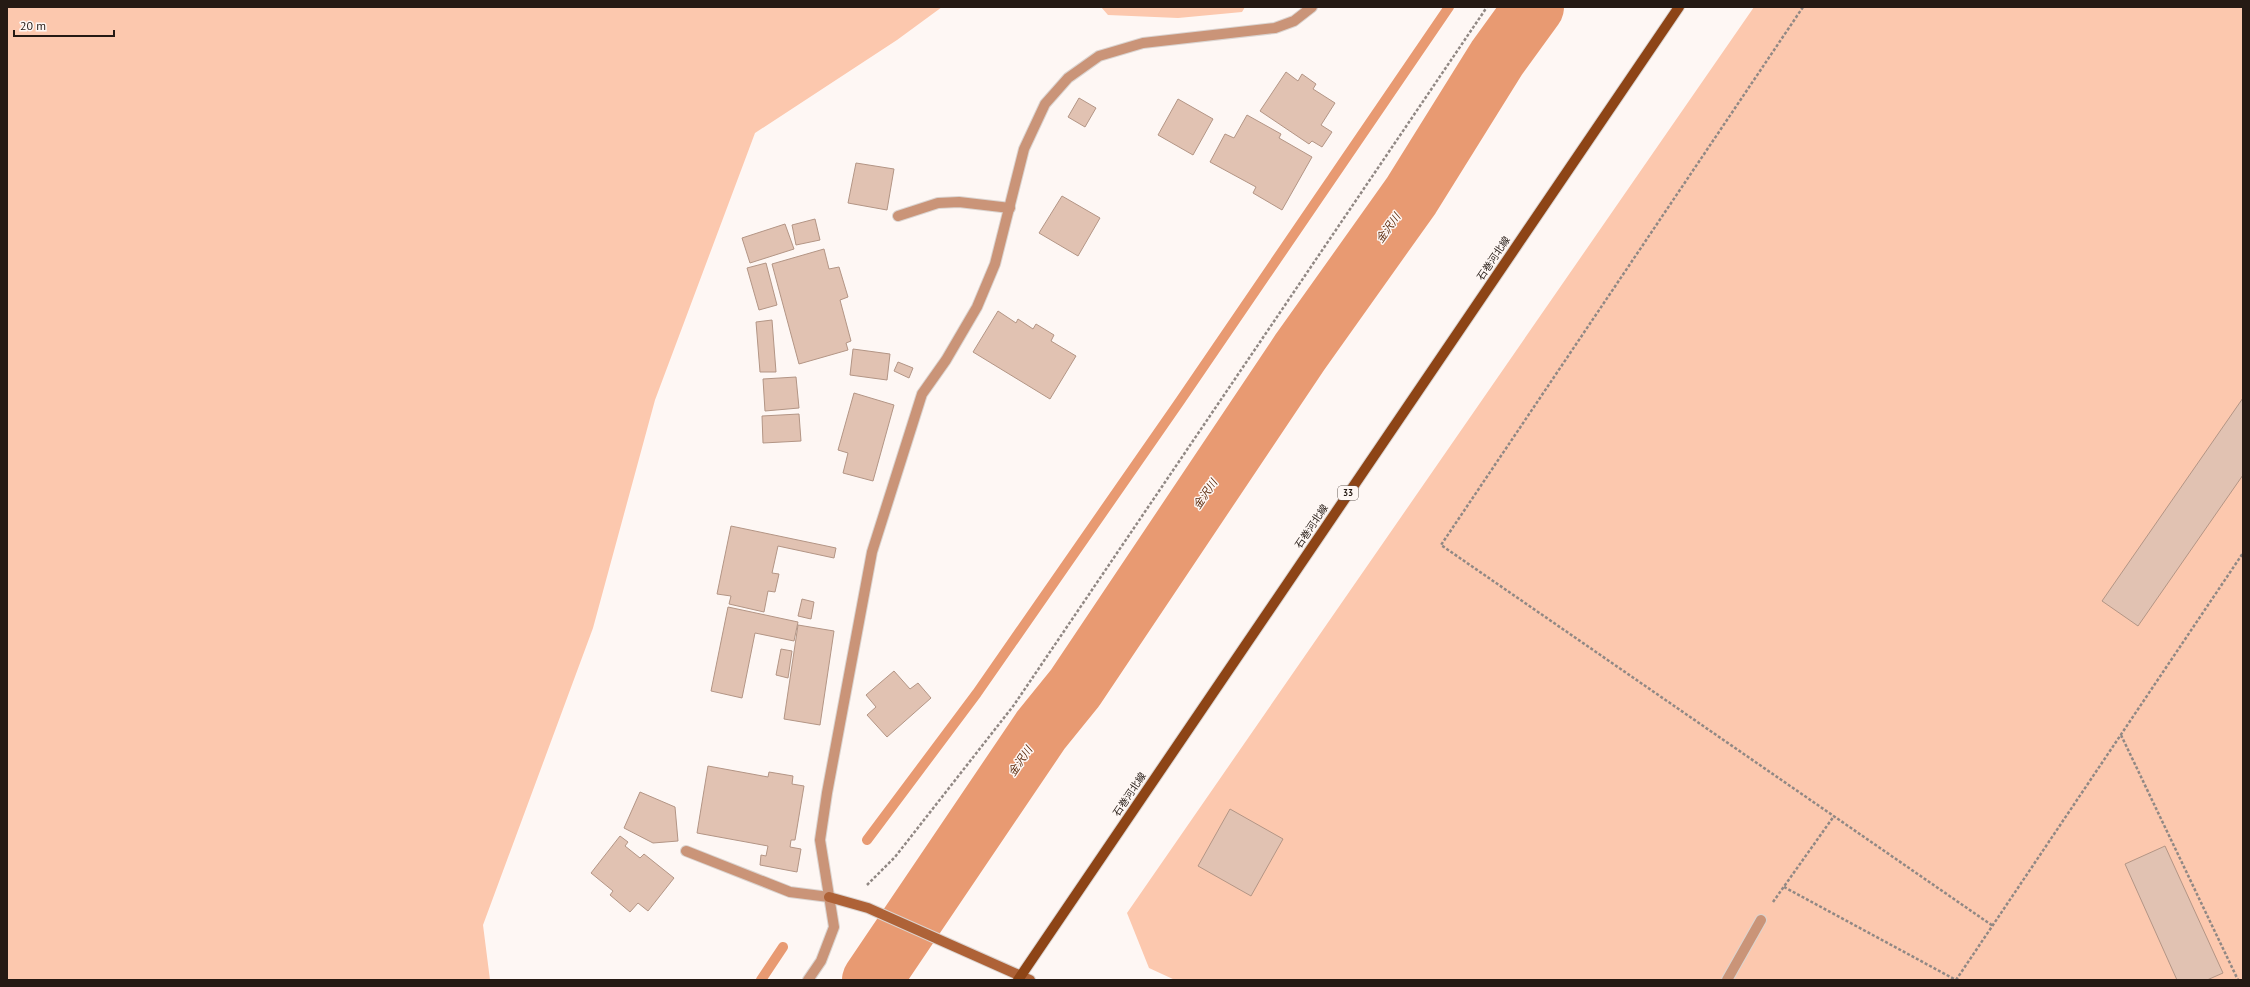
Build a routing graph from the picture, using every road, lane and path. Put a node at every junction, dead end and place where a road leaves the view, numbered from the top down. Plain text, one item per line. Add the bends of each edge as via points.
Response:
1 (1312, 7) edge
2 (1487, 7) edge
3 (1680, 7) edge
4 (1803, 7) edge
5 (1010, 208) junction
6 (898, 216) dead end
7 (2243, 553) edge
8 (2121, 735) junction
9 (1834, 816) junction
10 (686, 851) dead end
11 (1784, 887) junction
12 (829, 897) junction
13 (850, 902) junction
14 (1761, 920) joint
15 (1993, 926) junction
16 (1023, 979) edge
17 (808, 980) edge
18 (1727, 980) edge
19 (1956, 980) edge
20 (2238, 980) edge

1 - 5 street via 1294,21 1275,28 1143,43 1099,56 1068,78 1046,104 1024,149
2 - 13 path via 1014,705 894,857
3 - 16 main road, 石巻河北線 / 33
4 - 9 path via 1441,545
5 - 6 street via 959,202 945,203
5 - 12 street via 995,264 977,307 946,360 922,394 872,552 820,840
7 - 8 path
8 - 15 path
8 - 20 path
9 - 11 path
9 - 15 path
10 - 12 street via 790,892
11 - 14 path
11 - 19 path
12 - 13 street
12 - 17 street via 834,927 821,962
13 - 16 street via 953,944
14 - 18 street
15 - 19 path

